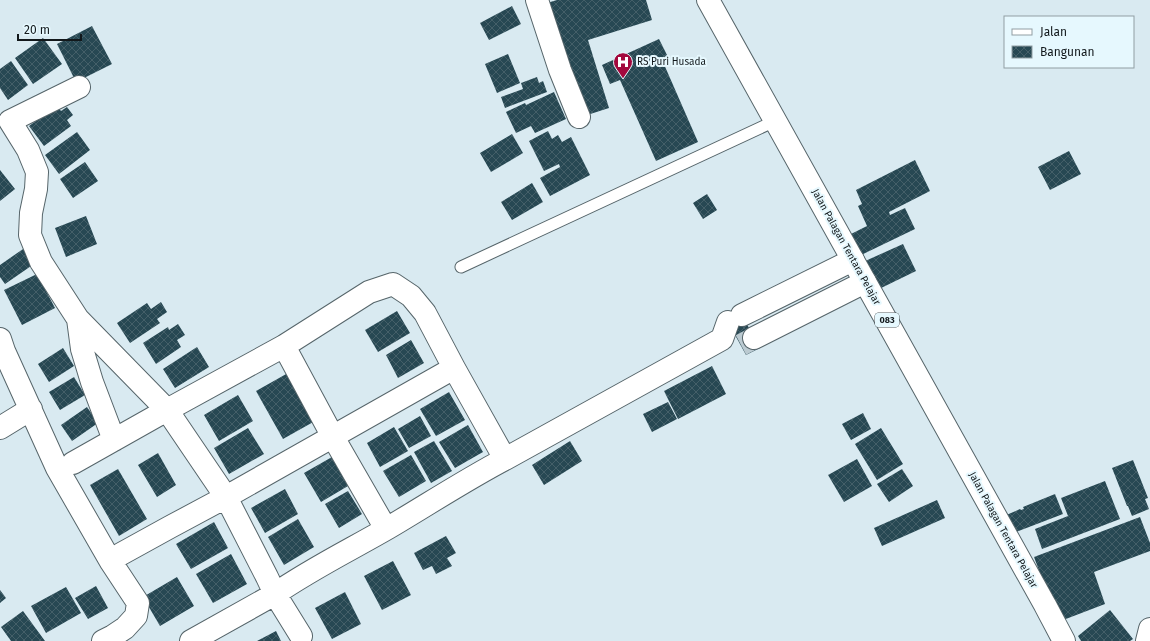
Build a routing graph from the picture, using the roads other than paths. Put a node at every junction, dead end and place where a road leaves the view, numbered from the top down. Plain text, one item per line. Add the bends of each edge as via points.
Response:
1 (537, 0) edge
2 (708, 0) edge
3 (80, 87) dead end
4 (579, 117) dead end
5 (775, 121) junction
6 (853, 260) junction
7 (461, 267) dead end
8 (865, 282) junction
9 (78, 319) junction
10 (738, 332) junction
11 (0, 339) edge
12 (284, 346) junction
13 (454, 368) junction
14 (31, 409) junction
15 (167, 410) junction
16 (0, 428) edge
17 (333, 437) junction
18 (114, 440) junction
19 (505, 459) junction
20 (73, 463) dead end
21 (226, 497) junction
22 (386, 529) junction
23 (121, 554) dead end
24 (275, 594) junction
25 (1150, 629) edge
26 (301, 636) dead end
27 (103, 641) edge
28 (191, 641) edge
29 (1064, 641) edge
30 (1147, 641) edge

1 - 4 street via 560,70
2 - 5 street, Jalan Palagan Tentara Pelajar / 083
3 - 9 street via 10,121 28,150 37,172 30,235 41,262
5 - 6 street, Jalan Palagan Tentara Pelajar / 083
5 - 7 lane
6 - 8 street, Jalan Palagan Tentara Pelajar / 083
6 - 10 street
8 - 10 street
8 - 29 street, Jalan Palagan Tentara Pelajar / 083
9 - 15 street
9 - 18 street via 82,349
10 - 19 street
11 - 14 street
12 - 13 street via 369,292 393,284 412,296 425,313
12 - 15 street
12 - 17 street
13 - 17 street
13 - 19 street
14 - 16 street
14 - 27 street via 57,468 111,562 138,603 136,616 125,628
15 - 18 street
15 - 21 street
17 - 21 street
17 - 22 street
18 - 20 street
19 - 22 street
21 - 23 street
21 - 24 street
22 - 24 street
24 - 26 street
24 - 28 street
25 - 30 street

